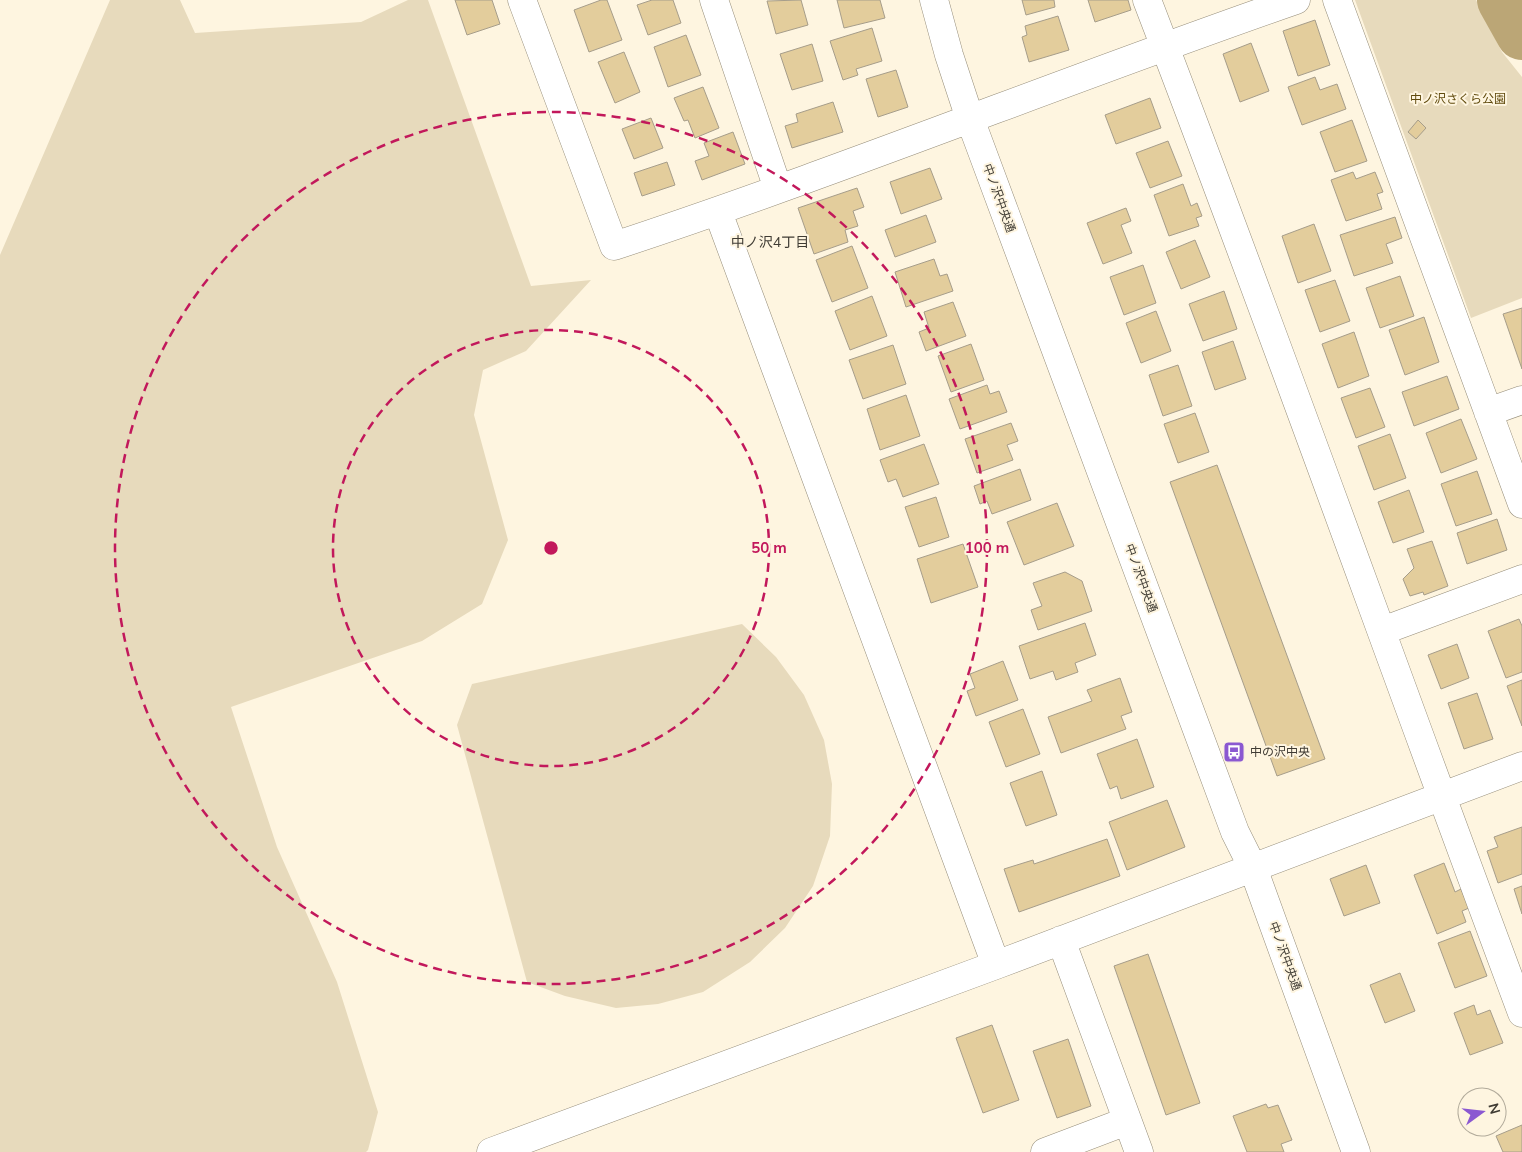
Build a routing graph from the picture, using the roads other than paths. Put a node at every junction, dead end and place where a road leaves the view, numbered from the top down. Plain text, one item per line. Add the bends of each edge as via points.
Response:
1 (522, 0) edge
2 (714, 0) edge
3 (934, 0) edge
4 (1147, 0) edge
5 (1296, 0) edge
6 (1337, 0) edge
7 (1164, 46) junction
8 (970, 120) junction
9 (778, 189) junction
10 (718, 212) junction
11 (1522, 400) edge
12 (1488, 412) junction
13 (1522, 504) edge
14 (1522, 579) edge
15 (1382, 631) junction
16 (1522, 766) edge
17 (1441, 797) junction
18 (1253, 868) junction
19 (1061, 940) junction
20 (996, 965) junction
21 (1515, 975) edge
22 (1522, 1013) edge
23 (1127, 1121) junction
24 (491, 1152) edge
25 (1045, 1152) edge
26 (1139, 1152) edge
27 (1356, 1152) edge

1 - 10 street via 614,246
2 - 9 street
3 - 8 street, 中ノ沢中央通
4 - 7 street
5 - 7 street
6 - 12 street
7 - 8 street
7 - 15 street
8 - 9 street
8 - 18 street, 中ノ沢中央通 via 1235,832
9 - 10 street
10 - 20 street
11 - 12 street
12 - 13 street
14 - 15 street
15 - 17 street
16 - 17 street
17 - 18 street
17 - 21 street
18 - 19 street
18 - 27 street, 中ノ沢中央通
19 - 20 street
19 - 23 street
20 - 24 street
21 - 22 street
23 - 25 street
23 - 26 street

